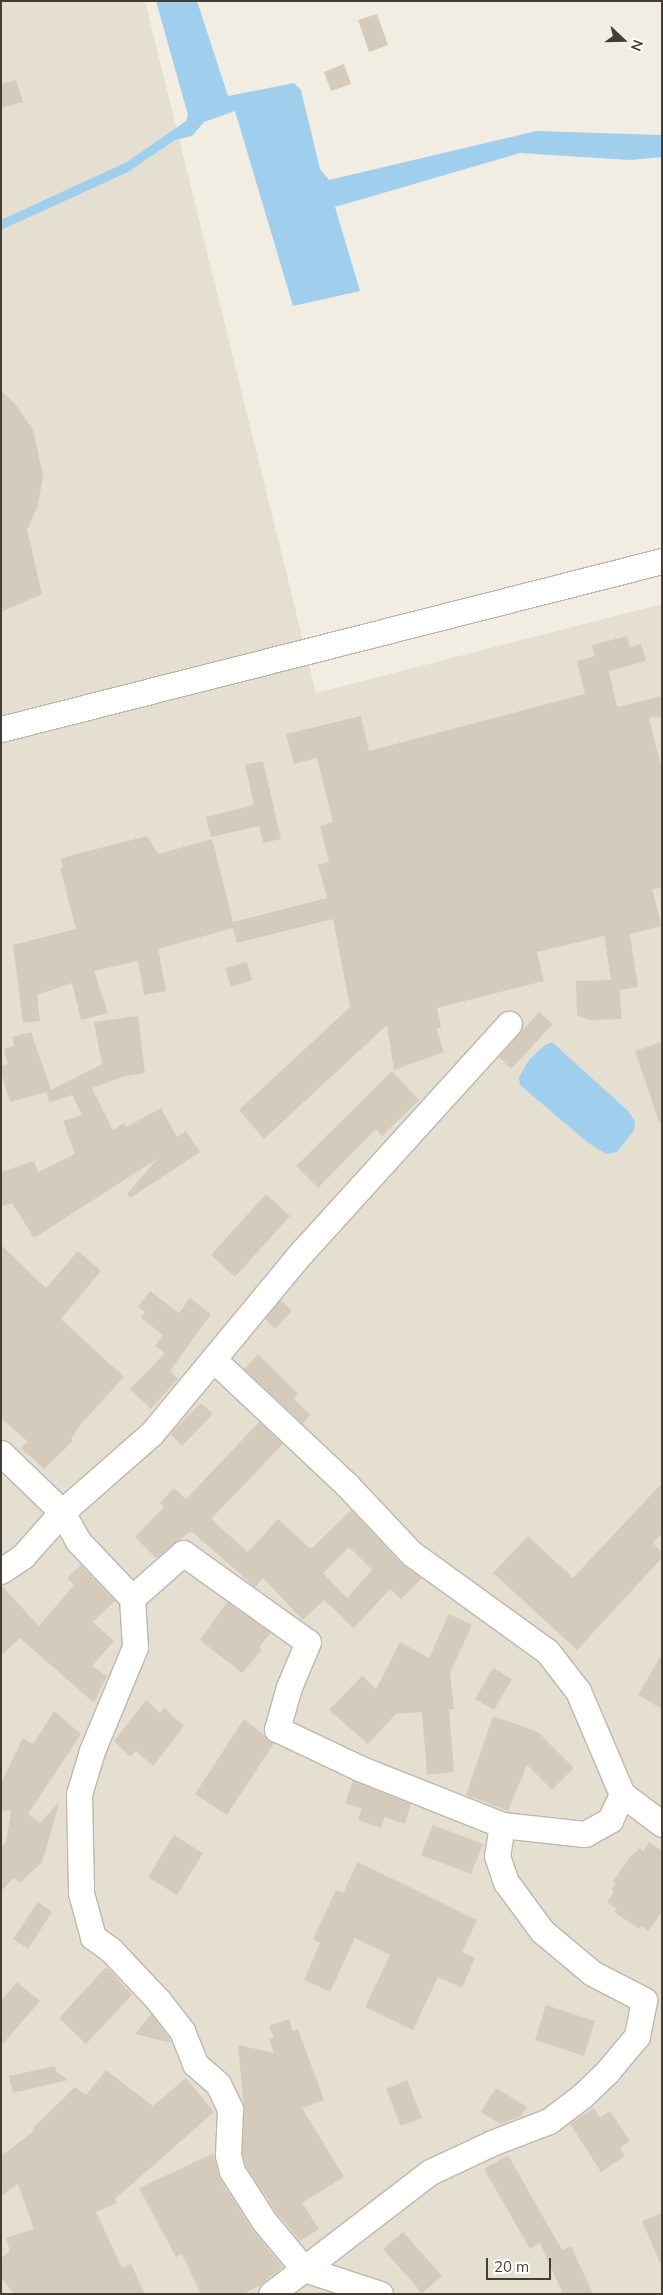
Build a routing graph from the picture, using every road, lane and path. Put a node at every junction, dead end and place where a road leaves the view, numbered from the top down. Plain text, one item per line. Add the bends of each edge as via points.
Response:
1 (662, 561) edge
2 (1, 729) edge
3 (509, 1024) dead end
4 (214, 1360) junction
5 (1, 1454) edge
6 (62, 1512) junction
7 (1, 1571) edge
8 (132, 1598) junction
9 (622, 1794) junction
10 (662, 1824) edge
11 (502, 1825) junction
12 (304, 2269) junction
13 (272, 2294) edge
14 (380, 2294) edge

1 - 2 street
3 - 4 street via 302,1252
4 - 6 street via 152,1434
4 - 9 street via 347,1485 411,1554 547,1651 578,1691
5 - 6 street
6 - 7 street via 22,1556
6 - 8 street via 78,1541
8 - 11 street via 183,1553 308,1642 277,1729 359,1768
8 - 12 street via 135,1647 92,1751 79,1794 82,1893 88,1919 93,1937 111,1950 158,2000 182,2031 195,2064 218,2084 230,2109 228,2154 232,2171 264,2221
9 - 10 street
9 - 11 street via 610,1820 585,1834
11 - 12 street via 496,1856 506,1882 542,1931 592,1973 644,2000 638,2036 607,2072 549,2122 492,2143 430,2172
12 - 13 street
12 - 14 street

